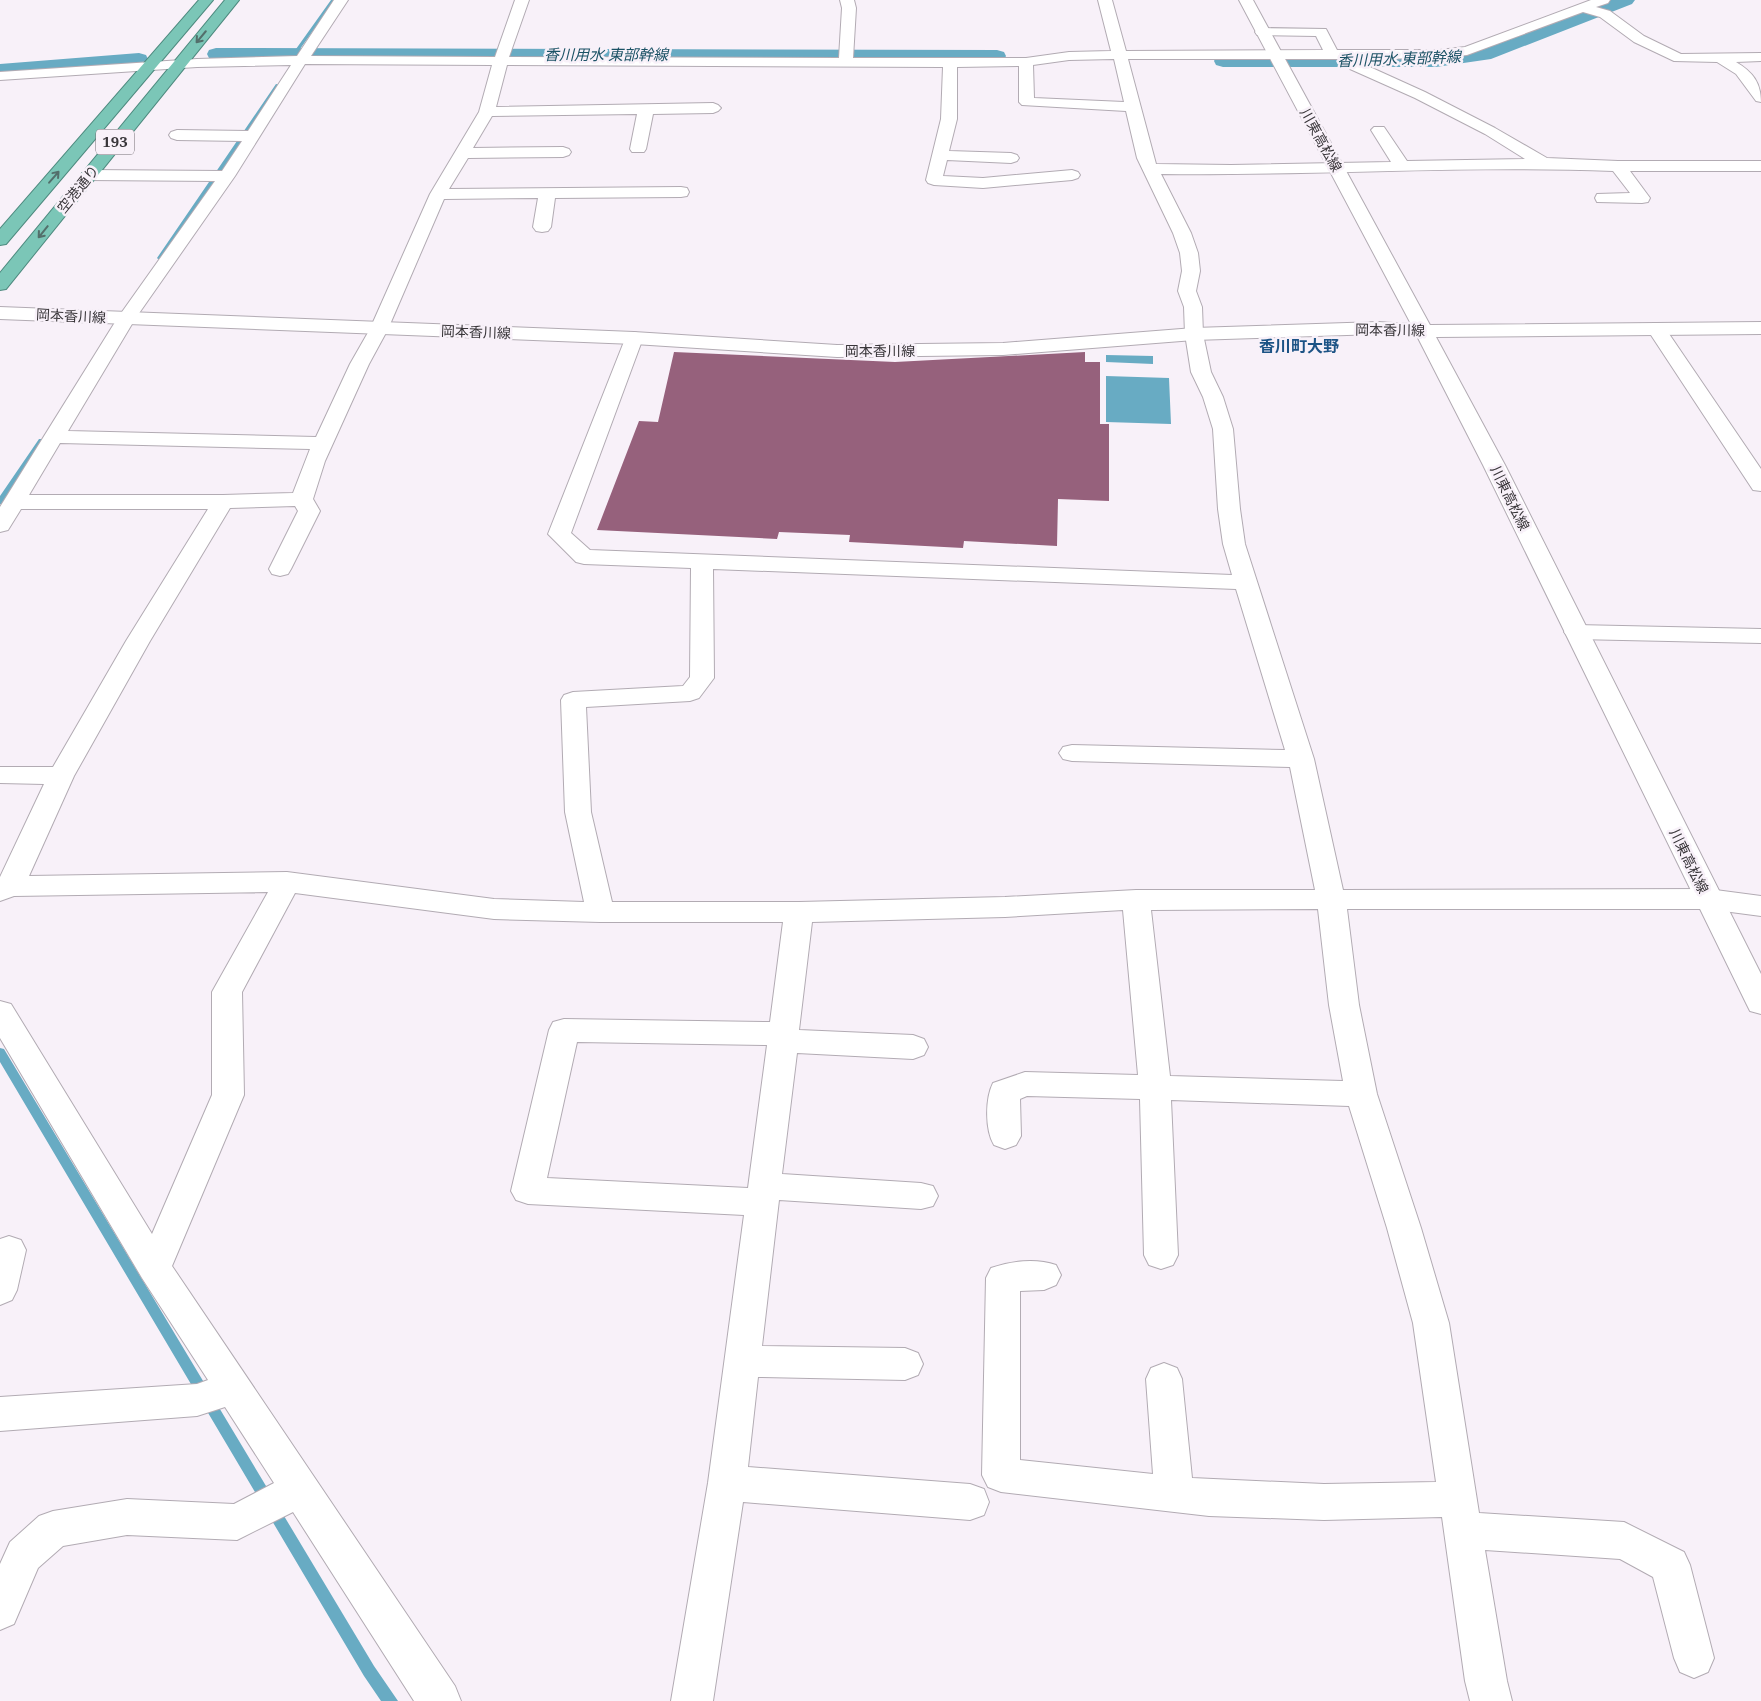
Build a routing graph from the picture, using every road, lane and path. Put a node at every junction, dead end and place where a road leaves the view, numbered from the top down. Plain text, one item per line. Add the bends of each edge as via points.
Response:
1 (206, 0) edge
2 (232, 0) edge
3 (341, 0) edge
4 (522, 0) edge
5 (847, 0) edge
6 (1105, 0) edge
7 (1246, 0) edge
8 (1604, 7) edge
9 (1262, 32) junction
10 (1122, 42) junction
11 (1274, 54) junction
12 (1332, 55) junction
13 (1761, 57) edge
14 (1351, 59) junction
15 (1722, 59) junction
16 (300, 60) junction
17 (501, 60) junction
18 (846, 62) junction
19 (1026, 62) junction
20 (950, 63) junction
21 (178, 64) junction
22 (149, 66) junction
23 (0, 76) edge
24 (1761, 98) edge
25 (1132, 106) junction
26 (713, 108) dead end
27 (646, 109) junction
28 (487, 112) junction
29 (1379, 130) dead end
30 (177, 135) dead end
31 (252, 136) junction
32 (638, 149) dead end
33 (563, 152) dead end
34 (462, 153) junction
35 (939, 155) junction
36 (1011, 158) dead end
37 (1543, 163) junction
38 (1402, 166) junction
39 (1618, 166) junction
40 (1761, 166) edge
41 (1335, 167) junction
42 (1150, 169) junction
43 (89, 175) junction
44 (1072, 175) dead end
45 (226, 176) junction
46 (681, 192) dead end
47 (438, 194) junction
48 (547, 194) junction
49 (1603, 198) dead end
50 (542, 227) dead end
51 (0, 240) edge
52 (0, 285) edge
53 (0, 313) edge
54 (126, 319) junction
55 (1761, 328) edge
56 (379, 329) junction
57 (1656, 329) junction
58 (1425, 331) junction
59 (1194, 334) junction
60 (634, 338) junction
61 (54, 437) junction
62 (323, 443) junction
63 (1761, 485) edge
64 (302, 499) junction
65 (14, 502) junction
66 (222, 502) junction
67 (0, 525) edge
68 (702, 562) junction
69 (280, 569) dead end
70 (1246, 582) junction
71 (1576, 632) junction
72 (1761, 636) edge
73 (1072, 753) dead end
74 (1301, 759) junction
75 (0, 775) edge
76 (61, 776) junction
77 (287, 882) junction
78 (5, 888) edge
79 (1331, 899) junction
80 (1136, 900) junction
81 (1708, 900) junction
82 (1761, 906) edge
83 (600, 912) junction
84 (799, 912) junction
85 (1761, 1003) edge
86 (0, 1012) edge
87 (784, 1037) junction
88 (913, 1047) dead end
89 (1155, 1087) junction
90 (1360, 1094) junction
91 (1006, 1136) dead end
92 (764, 1194) junction
93 (921, 1196) dead end
94 (9, 1250) dead end
95 (1161, 1255) dead end
96 (154, 1268) junction
97 (1044, 1275) dead end
98 (0, 1290) edge
99 (743, 1361) junction
100 (905, 1364) dead end
101 (1164, 1379) dead end
102 (217, 1394) junction
103 (0, 1414) edge
104 (727, 1483) junction
105 (1174, 1494) junction
106 (282, 1499) junction
107 (970, 1502) dead end
108 (1459, 1515) junction
109 (0, 1610) edge
110 (1694, 1658) dead end
111 (440, 1701) edge
112 (692, 1701) edge
113 (1491, 1701) edge

1 - 22 highway, 空港通り / 193
2 -> 21 highway, 空港通り / 193
3 - 16 street
4 - 17 street
5 - 18 street
6 - 10 street
7 - 9 street, 川東高松線
8 - 14 street via 1583,8 1467,51
8 - 15 street via 1639,39 1678,58
9 - 11 street, 川東高松線
9 - 12 street via 1321,32
10 - 11 street
10 - 19 street via 1070,56
10 - 25 street
11 - 12 street
11 - 41 street, 川東高松線
12 - 14 street
13 - 15 street
14 - 37 street via 1482,127
15 - 24 street via 1741,71
16 - 17 street
16 - 21 street
16 - 31 street
17 - 18 street
17 - 28 street
18 - 20 street
19 - 20 street
19 - 25 street via 1026,102
20 - 35 street via 949,119
21 - 22 street
21 - 43 highway, 空港通り / 193
22 - 23 street
51 -> 22 highway, 空港通り / 193
25 - 42 street
26 - 27 street
27 - 28 street
27 - 32 street
28 - 34 street
29 - 38 street
30 - 31 street
31 - 45 street
33 - 34 street
34 - 47 street
35 - 36 street
35 - 44 street via 934,180 983,183
37 - 38 street
37 - 39 street
38 - 41 street
39 - 40 street
39 - 49 street via 1642,198
41 - 42 street
41 - 58 street, 川東高松線
42 - 59 street via 1189,253 1191,271 1187,291 1193,307
43 - 45 street
43 -> 52 highway, 空港通り / 193
45 - 54 street
46 - 48 street
47 - 48 street
47 - 56 street
48 - 50 street
53 - 54 street, 岡本香川線
54 - 56 street, 岡本香川線
54 - 61 street
55 - 57 street, 岡本香川線
56 - 60 street, 岡本香川線
56 - 62 street
57 - 58 street, 岡本香川線
57 - 63 street
58 - 59 street, 岡本香川線 via 1378,328
58 - 71 street, 川東高松線
59 - 60 street, 岡本香川線 via 939,351 837,351
59 - 70 street via 1201,372 1223,429 1234,544
60 - 68 street via 559,534 584,557
61 - 62 street
61 - 65 street
62 - 64 street
64 - 66 street
64 - 69 street via 309,511
65 - 66 street
65 - 67 street
66 - 76 street
68 - 70 street
68 - 83 street via 702,678 690,693 573,700 578,812
70 - 74 street
71 - 72 street
71 - 81 street, 川東高松線
73 - 74 street
74 - 79 street
75 - 76 street
76 - 78 street
77 - 78 street
77 - 83 street via 494,909
77 - 96 street via 227,992 228,1095
79 - 80 street
79 - 81 street
79 - 90 street via 1344,1006
80 - 84 street
80 - 89 street
81 - 82 street
81 - 85 street, 川東高松線
83 - 84 street
84 - 87 street
86 - 96 street
87 - 88 street
87 - 92 street
87 - 92 street via 564,1030 528,1191
89 - 90 street
89 - 91 street via 1025,1084 1004,1092
89 - 95 street
90 - 108 street via 1404,1228 1431,1324
92 - 93 street
92 - 99 street
94 - 98 street
96 - 102 street
97 - 105 street via 1004,1278 1001,1475
99 - 100 street
99 - 104 street
101 - 105 street
102 - 103 street
102 - 106 street
104 - 107 street
104 - 112 street
105 - 108 street via 1324,1502
106 - 109 street via 236,1522 127,1517 53,1529 24,1555
106 - 111 street
108 - 110 street via 1624,1541 1670,1565
108 - 113 street

